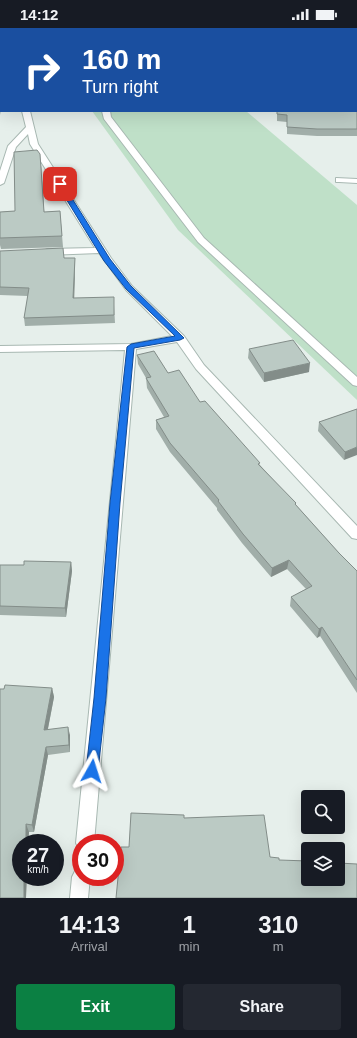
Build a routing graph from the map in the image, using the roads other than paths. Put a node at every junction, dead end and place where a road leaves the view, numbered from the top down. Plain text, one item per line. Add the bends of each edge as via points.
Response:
1 (26, 112) edge
2 (106, 112) edge
3 (30, 127) junction
4 (339, 180) dead end
5 (357, 181) edge
6 (0, 183) edge
7 (101, 250) junction
8 (39, 252) edge
9 (180, 338) junction
10 (131, 347) junction
11 (0, 349) edge
12 (357, 383) edge
13 (357, 534) edge
14 (86, 834) edge
15 (80, 886) edge
16 (79, 898) edge

1 - 3 street
2 - 12 street via 201,240
3 - 6 street via 12,146
3 - 7 street via 34,144
4 - 5 street
7 - 8 street
7 - 9 street via 129,288
9 - 10 street
9 - 13 street via 200,367
10 - 11 street
10 - 14 street
15 - 16 street

